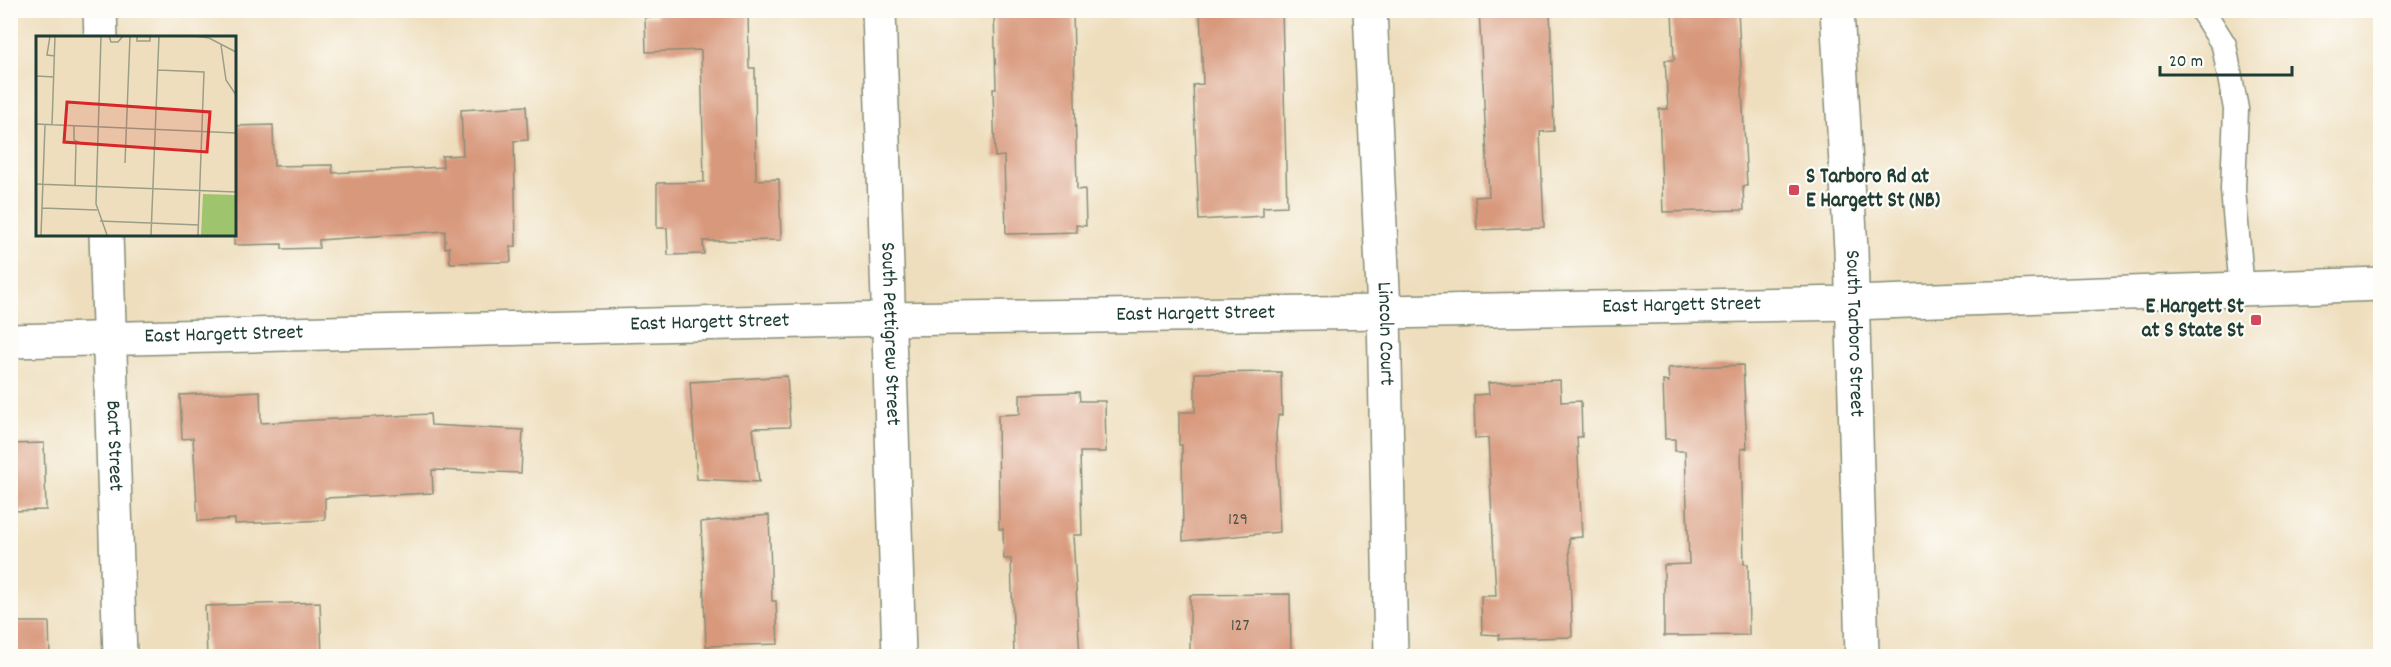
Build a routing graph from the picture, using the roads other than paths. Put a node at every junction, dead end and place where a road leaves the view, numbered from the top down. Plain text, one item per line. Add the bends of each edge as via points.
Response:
1 (100, 10) edge
2 (879, 10) edge
3 (1370, 10) edge
4 (1837, 10) edge
5 (2202, 10) edge
6 (101, 36) edge
7 (106, 236) edge
8 (2380, 284) edge
9 (2242, 290) junction
10 (1852, 303) junction
11 (1384, 312) junction
12 (888, 319) junction
13 (109, 339) junction
14 (10, 341) edge
15 (120, 657) edge
16 (899, 657) edge
17 (1391, 657) edge
18 (1862, 657) edge

1 - 6 street
2 - 12 street, South Pettigrew Street
3 - 11 street, Lincoln Court
4 - 10 street, South Tarboro Street
5 - 9 lane via 2224,45 2236,109 2233,190
7 - 13 street, Bart Street
8 - 9 street, East Hargett Street
9 - 10 street, East Hargett Street
10 - 11 street, East Hargett Street
10 - 18 street, South Tarboro Street
11 - 12 street, East Hargett Street
11 - 17 street, Lincoln Court
12 - 13 street, East Hargett Street
12 - 16 street, South Pettigrew Street
13 - 14 street, East Hargett Street
13 - 15 street, Bart Street

